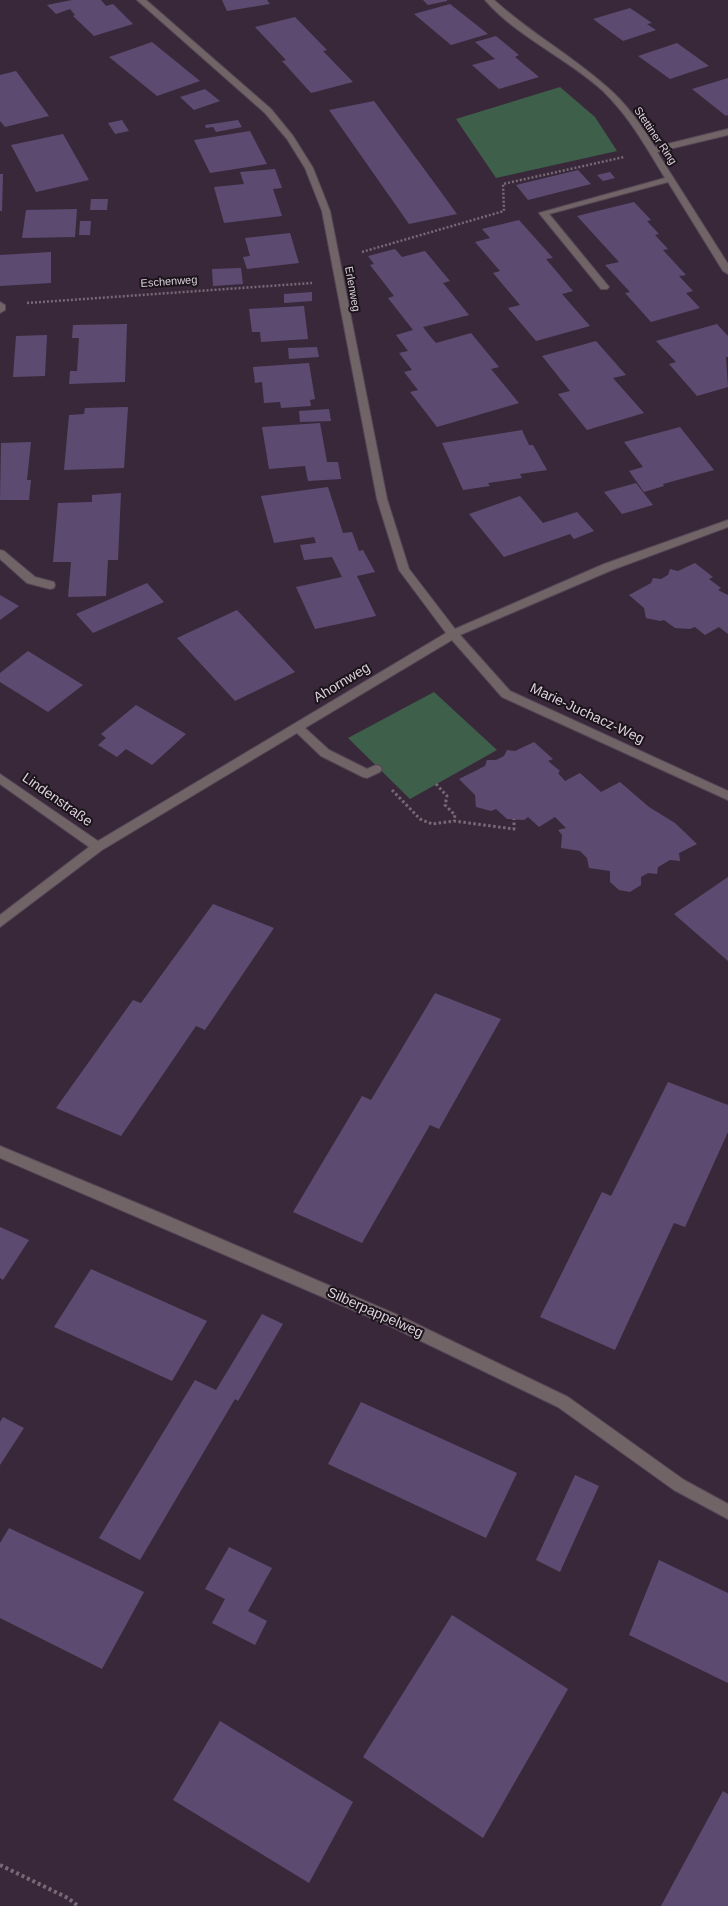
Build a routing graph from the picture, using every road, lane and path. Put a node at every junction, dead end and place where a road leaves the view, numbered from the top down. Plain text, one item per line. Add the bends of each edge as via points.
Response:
1 (142, 0) edge
2 (490, 0) edge
3 (728, 132) edge
4 (654, 150) junction
5 (670, 179) junction
6 (336, 259) junction
7 (728, 272) edge
8 (338, 281) junction
9 (604, 286) dead end
10 (0, 306) edge
11 (728, 524) edge
12 (0, 553) edge
13 (50, 585) dead end
14 (452, 634) junction
15 (297, 727) junction
16 (372, 772) joint
17 (0, 778) edge
18 (436, 784) dead end
19 (728, 796) edge
20 (514, 819) dead end
21 (454, 821) junction
22 (98, 847) junction
23 (0, 922) edge
24 (0, 1152) edge
25 (728, 1512) edge
26 (0, 1865) edge
27 (78, 1906) edge

1 - 6 street, Erlenweg via 268,111 290,138 309,168 326,211
2 - 4 street, Stettiner Ring via 510,19 605,89 632,118
3 - 4 street
4 - 5 street, Stettiner Ring
4 - 6 path via 503,184 504,211
5 - 7 street, Stettiner Ring
5 - 9 street via 543,212
6 - 8 street, Erlenweg
8 - 10 path, Eschenweg
8 - 14 street, Erlenweg via 382,499 404,570
11 - 14 street, Ahornweg via 608,568
12 - 13 street via 31,580
14 - 15 street, Ahornweg
14 - 19 street, Marie-Juchacz-Weg via 506,694
15 - 16 street via 325,753
15 - 22 street, Ahornweg
16 - 21 path via 420,819 432,824
17 - 22 street, Lindenstraße
18 - 21 path via 446,796 445,805 455,815
20 - 21 path via 514,829
22 - 23 street, Ahornweg
24 - 25 street, Silberpappelweg via 395,1321 563,1402 679,1485
26 - 27 path

